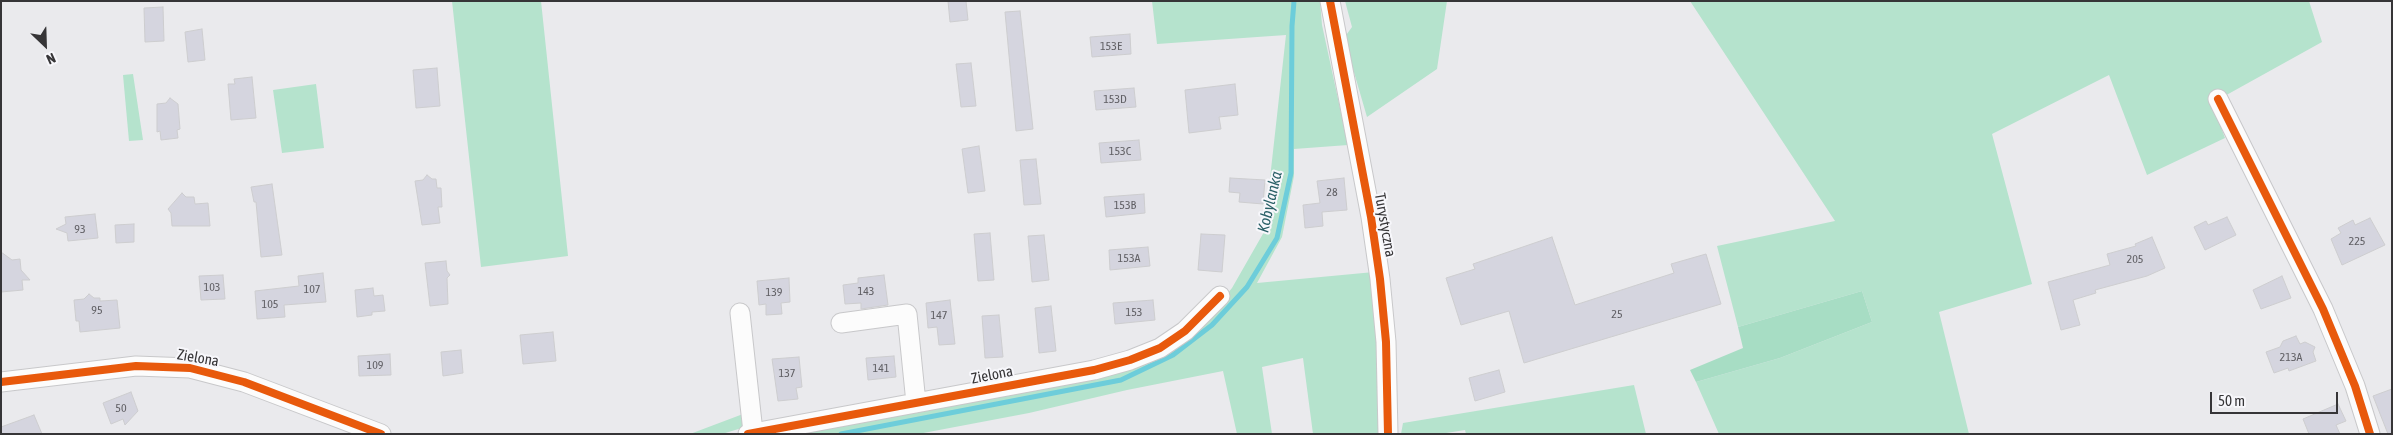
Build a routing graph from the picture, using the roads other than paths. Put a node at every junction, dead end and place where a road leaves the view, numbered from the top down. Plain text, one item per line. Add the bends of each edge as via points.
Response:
1 (1330, 1) edge
2 (2218, 99) dead end
3 (1220, 296) dead end
4 (740, 313) dead end
5 (841, 323) dead end
6 (1, 382) edge
7 (916, 403) junction
8 (750, 433) edge
9 (381, 434) edge
10 (1388, 434) edge
11 (2370, 434) edge

1 - 10 street, Turystyczna via 1380,279 1386,342
2 - 11 street via 2323,309 2356,386
3 - 7 street, Zielona via 1186,331 1160,348 1130,360 1094,370
4 - 8 street
5 - 7 street via 907,314
6 - 9 street, Zielona via 136,366 190,368 244,382
7 - 8 street, Zielona

